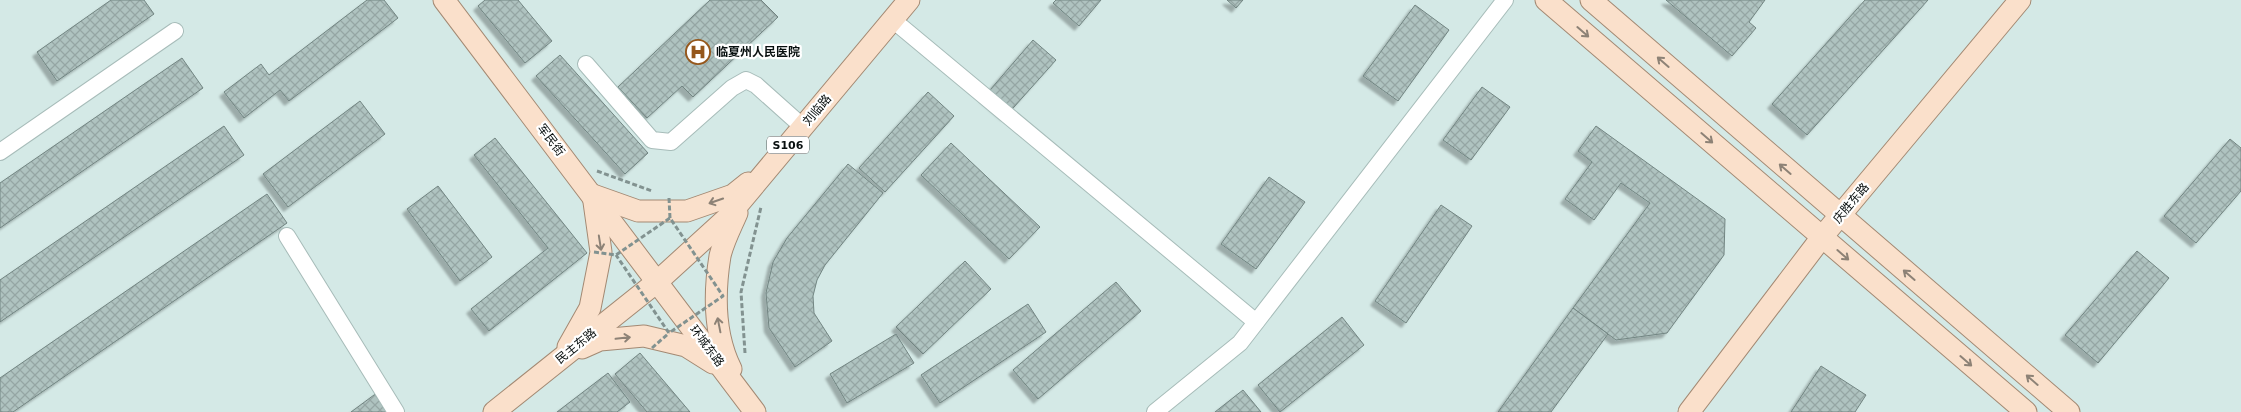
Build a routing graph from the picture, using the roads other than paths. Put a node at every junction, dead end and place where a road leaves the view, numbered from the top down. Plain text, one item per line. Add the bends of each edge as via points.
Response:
1 (444, 0) edge
2 (909, 0) edge
3 (1505, 0) edge
4 (1546, 0) edge
5 (1591, 0) edge
6 (2020, 0) edge
7 (893, 20) junction
8 (175, 31) dead end
9 (586, 64) dead end
10 (803, 127) junction
11 (0, 152) edge
12 (771, 165) junction
13 (593, 195) junction
14 (1840, 216) junction
15 (287, 236) dead end
16 (1822, 237) junction
17 (658, 281) junction
18 (1256, 322) junction
19 (561, 358) junction
20 (752, 407) edge
21 (396, 412) edge
22 (494, 412) edge
23 (1155, 412) edge
24 (1689, 412) edge
25 (2026, 412) edge
26 (2069, 412) edge

1 - 13 main road, 军民街
2 - 7 main road, 刘临路 / S106
3 - 18 street
4 -> 16 main road
14 -> 5 main road
6 - 14 main road, 庆胜东路
7 - 10 main road, 刘临路 / S106
7 - 18 street
8 - 11 street
9 - 10 street via 652,140 671,142 732,88 746,80 756,85
10 - 12 main road, 刘临路 / S106
12 -> 13 main road via 733,195 687,210 638,211
12 - 17 main road, 刘临路 / S106 via 726,219
20 -> 12 main road via 725,357 715,306 720,254 739,206
13 - 17 main road, 军民街
13 -> 19 main road via 601,252 598,271 590,308
14 - 16 main road, 庆胜东路
26 -> 14 main road
15 - 21 street
16 - 24 main road, 庆胜东路
16 -> 25 main road
17 - 19 main road, 民主东路 / S106
17 - 20 main road, 环城东路
18 - 23 street via 1240,342
19 -> 20 main road via 600,340 644,336 686,346 722,369
19 - 22 main road, 民主东路 / S106

